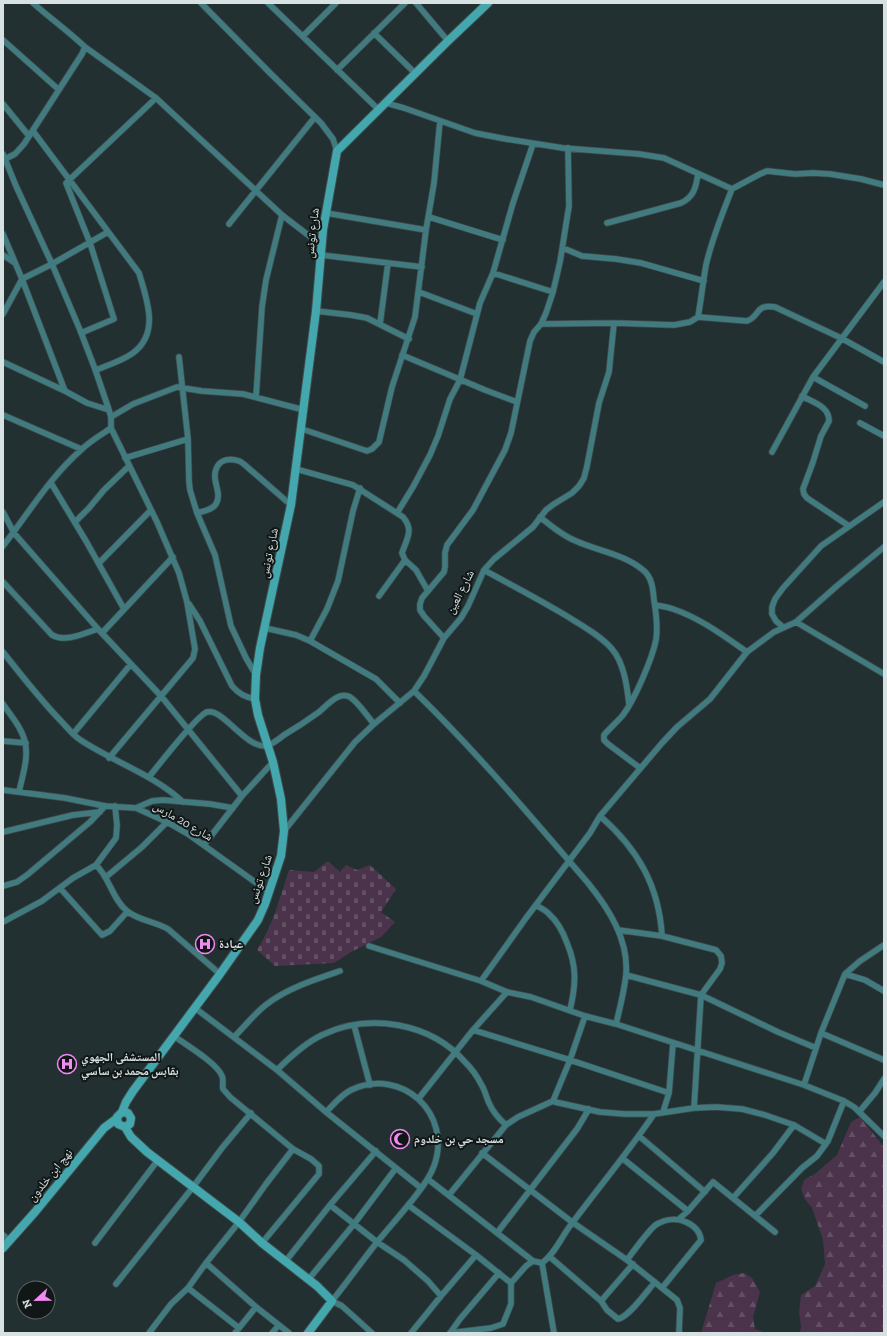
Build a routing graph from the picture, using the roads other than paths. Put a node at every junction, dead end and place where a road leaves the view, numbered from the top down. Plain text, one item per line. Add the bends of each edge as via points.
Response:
1 (33, 3) edge
2 (201, 3) edge
3 (268, 3) edge
4 (336, 3) edge
5 (405, 3) edge
6 (416, 3) edge
7 (426, 3) edge
8 (488, 3) edge
9 (421, 8) junction
10 (374, 33) junction
11 (303, 36) junction
12 (3, 40) edge
13 (448, 41) junction
14 (85, 47) junction
15 (337, 70) junction
16 (416, 74) junction
17 (58, 90) junction
18 (156, 98) junction
19 (386, 103) junction
20 (3, 104) edge
21 (379, 110) junction
22 (315, 117) junction
23 (440, 121) junction
24 (31, 134) junction
25 (533, 144) junction
26 (568, 148) junction
27 (337, 151) junction
28 (4, 157) edge
29 (698, 174) junction
30 (69, 180) junction
31 (884, 185) edge
32 (732, 189) junction
33 (256, 191) junction
34 (326, 212) junction
35 (282, 215) junction
36 (429, 217) junction
37 (607, 223) dead end
38 (229, 224) dead end
39 (426, 230) junction
40 (108, 232) junction
41 (3, 234) edge
42 (502, 240) junction
43 (90, 243) junction
44 (321, 245) junction
45 (563, 248) junction
46 (3, 255) edge
47 (321, 255) junction
48 (388, 263) junction
49 (16, 264) junction
50 (52, 264) junction
51 (422, 267) junction
52 (493, 274) junction
53 (22, 278) junction
54 (704, 281) junction
55 (884, 282) edge
56 (419, 292) junction
57 (553, 292) junction
58 (316, 311) junction
59 (3, 314) edge
60 (477, 314) junction
61 (698, 317) junction
62 (614, 323) junction
63 (380, 324) junction
64 (541, 324) junction
65 (81, 333) junction
66 (841, 338) junction
67 (409, 339) junction
68 (402, 355) junction
69 (179, 357) dead end
70 (884, 361) edge
71 (3, 362) edge
72 (96, 370) junction
73 (813, 378) junction
74 (460, 380) junction
75 (181, 388) junction
76 (65, 391) junction
77 (802, 396) junction
78 (256, 397) junction
79 (517, 402) junction
80 (865, 406) dead end
81 (109, 410) junction
82 (304, 410) junction
83 (3, 415) edge
84 (111, 417) junction
85 (860, 423) dead end
86 (111, 428) junction
87 (302, 429) junction
88 (884, 436) edge
89 (188, 440) junction
90 (81, 449) junction
91 (772, 452) dead end
92 (125, 458) junction
93 (129, 466) junction
94 (296, 469) junction
95 (51, 483) junction
96 (360, 488) junction
97 (884, 502) edge
98 (291, 505) junction
99 (151, 510) junction
100 (3, 512) edge
101 (197, 513) junction
102 (397, 513) junction
103 (540, 517) junction
104 (75, 522) junction
105 (849, 526) junction
106 (14, 533) junction
107 (3, 546) edge
108 (884, 547) edge
109 (173, 557) junction
110 (406, 560) junction
111 (99, 563) junction
112 (484, 570) junction
113 (3, 582) edge
114 (428, 591) junction
115 (379, 596) dead end
116 (187, 602) junction
117 (655, 605) junction
118 (124, 609) junction
119 (796, 622) junction
120 (783, 627) junction
121 (265, 628) junction
122 (100, 631) junction
123 (444, 638) junction
124 (310, 641) junction
125 (3, 652) edge
126 (747, 652) junction
127 (131, 664) junction
128 (884, 674) edge
129 (256, 675) junction
130 (414, 692) junction
131 (161, 696) junction
132 (255, 699) junction
133 (400, 703) junction
134 (3, 704) edge
135 (629, 704) junction
136 (374, 724) junction
137 (188, 730) junction
138 (74, 734) junction
139 (3, 742) edge
140 (26, 742) junction
141 (267, 746) junction
142 (109, 758) junction
143 (273, 762) junction
144 (640, 768) junction
145 (149, 777) junction
146 (3, 790) edge
147 (19, 792) junction
148 (242, 796) junction
149 (183, 802) junction
150 (105, 806) junction
151 (115, 806) junction
152 (136, 808) junction
153 (233, 808) junction
154 (100, 812) junction
155 (600, 816) junction
156 (167, 822) junction
157 (284, 831) junction
158 (3, 832) edge
159 (204, 845) junction
160 (569, 861) junction
161 (96, 865) junction
162 (106, 877) junction
163 (3, 886) edge
164 (60, 888) junction
165 (269, 892) junction
166 (536, 905) junction
167 (127, 912) junction
168 (3, 922) edge
169 (618, 930) junction
170 (662, 936) junction
171 (884, 945) edge
172 (369, 946) dead end
173 (340, 971) dead end
174 (220, 974) junction
175 (845, 974) junction
176 (626, 975) junction
177 (481, 981) junction
178 (884, 991) edge
179 (507, 992) junction
180 (701, 995) junction
181 (195, 1008) junction
182 (570, 1010) junction
183 (585, 1016) junction
184 (616, 1024) junction
185 (354, 1025) junction
186 (473, 1030) junction
187 (821, 1033) junction
188 (174, 1036) junction
189 (234, 1037) junction
190 (673, 1043) junction
191 (816, 1048) junction
192 (698, 1051) junction
193 (456, 1052) junction
194 (570, 1060) junction
195 (884, 1060) edge
196 (277, 1070) junction
197 (884, 1079) edge
198 (370, 1085) junction
199 (804, 1085) junction
200 (669, 1094) junction
201 (419, 1098) junction
202 (553, 1101) junction
203 (844, 1101) junction
204 (694, 1108) junction
205 (590, 1109) junction
206 (122, 1112) junction
207 (326, 1112) junction
208 (663, 1112) junction
209 (859, 1112) junction
210 (251, 1113) junction
211 (654, 1114) junction
212 (116, 1119) junction
213 (506, 1125) junction
214 (794, 1125) junction
215 (125, 1127) junction
216 (639, 1136) junction
217 (884, 1136) edge
218 (826, 1144) junction
219 (293, 1150) junction
220 (376, 1152) junction
221 (482, 1153) junction
222 (622, 1158) junction
223 (158, 1160) junction
224 (396, 1168) junction
225 (429, 1180) junction
226 (193, 1186) junction
227 (421, 1188) junction
228 (531, 1190) junction
229 (704, 1192) junction
230 (449, 1195) junction
231 (733, 1198) junction
232 (330, 1205) junction
233 (408, 1205) junction
234 (688, 1211) junction
235 (755, 1216) junction
236 (679, 1220) junction
237 (239, 1222) junction
238 (572, 1222) junction
239 (354, 1224) junction
240 (775, 1232) dead end
241 (497, 1233) junction
242 (3, 1235) edge
243 (10, 1241) junction
244 (377, 1242) junction
245 (95, 1243) dead end
246 (262, 1243) junction
247 (3, 1248) edge
248 (476, 1255) junction
249 (550, 1257) junction
250 (627, 1260) junction
251 (533, 1261) junction
252 (285, 1262) junction
253 (206, 1263) junction
254 (542, 1263) junction
255 (633, 1264) junction
256 (499, 1273) junction
257 (308, 1280) junction
258 (656, 1282) junction
259 (511, 1283) junction
260 (116, 1284) dead end
261 (188, 1288) junction
262 (662, 1288) junction
263 (441, 1296) junction
264 (332, 1301) junction
265 (601, 1301) junction
266 (256, 1307) junction
267 (279, 1325) junction
268 (237, 1331) edge
269 (148, 1333) edge
270 (272, 1333) edge
271 (289, 1333) edge
272 (308, 1333) edge
273 (372, 1333) edge
274 (411, 1333) edge
275 (450, 1333) edge
276 (554, 1333) edge
277 (679, 1333) edge

1 - 14 street
2 - 22 street
3 - 11 street
4 - 11 street
5 - 10 street
6 - 9 street
7 - 9 street
8 - 13 street
9 - 13 street
10 - 15 street
10 - 16 street
11 - 15 street
12 - 17 street
13 - 16 street
14 - 17 street
14 - 18 street
15 - 21 street
16 - 19 street
17 - 24 street
18 - 30 street
18 - 33 street
19 - 21 street
19 - 23 street
20 - 24 street
21 - 27 street
22 - 27 street via 330,135
22 - 33 street
23 - 25 street via 475,133
23 - 36 street
24 - 28 street via 15,154
24 - 30 street
25 - 26 street
25 - 42 street
26 - 29 street via 652,155
26 - 45 street via 569,206
27 - 34 street, شارع تونس
28 - 50 street
29 - 32 street
29 - 37 street via 692,196 688,200
30 - 40 street
30 - 43 street via 66,184
31 - 32 street via 830,174 768,171
32 - 54 street via 712,242
33 - 35 street
33 - 38 street
34 - 39 street
34 - 44 street, شارع تونس
35 - 44 street
35 - 78 street via 262,307
36 - 39 street
36 - 42 street
39 - 51 street
40 - 43 street
40 - 72 street via 139,273 149,314 149,327 142,344 132,353
41 - 49 street
42 - 52 street
43 - 50 street
43 - 65 street via 114,319
44 - 47 street, شارع تونس
45 - 54 street via 582,256 641,263
45 - 57 street
46 - 49 street
47 - 48 street
47 - 58 street, شارع تونس
48 - 51 street
48 - 63 street
49 - 53 street
50 - 53 street
50 - 65 street
51 - 56 street
52 - 57 street
52 - 60 street
53 - 59 street
53 - 76 street
54 - 61 street
55 - 66 street
56 - 60 street
56 - 67 street
57 - 64 street
58 - 63 street via 367,318
58 - 82 street, شارع تونس
60 - 74 street
61 - 62 street via 690,322 674,325
61 - 66 street via 747,322 752,320 758,310 775,306
62 - 64 street
62 - 103 street, شارع العين via 609,372 599,403 584,478 572,492
63 - 67 street
64 - 79 street via 530,341
65 - 72 street
66 - 70 street
66 - 73 street
67 - 68 street
68 - 74 street
68 - 87 street via 379,442 372,449 367,451
69 - 75 street
71 - 76 street
72 - 81 street
73 - 77 street
73 - 80 street
74 - 79 street
74 - 102 street via 450,399 430,455
75 - 78 street
75 - 84 street via 161,392
75 - 89 street
76 - 81 street via 87,404
77 - 91 street
77 - 105 street via 824,408 829,421 804,485 804,494 813,503
78 - 82 street
79 - 114 street via 505,450 473,510 447,546 444,572
81 - 84 street
82 - 87 street, شارع تونس
83 - 90 street
84 - 86 street
85 - 88 street
86 - 90 street
86 - 92 street
87 - 94 street, شارع تونس
89 - 92 street
89 - 101 street via 188,481
90 - 95 street
92 - 93 street
93 - 99 street
93 - 104 street
94 - 96 street
94 - 98 street, شارع تونس
95 - 104 street
95 - 106 street
96 - 102 street
96 - 124 street via 338,581
97 - 105 street
98 - 101 street via 240,461 229,460 222,461 215,473 218,492 216,504 211,509
98 - 121 street, شارع تونس
99 - 109 street
99 - 111 street
100 - 106 street
101 - 129 street via 217,562 231,626
102 - 110 street via 406,521 410,530 402,553
103 - 112 street, شارع العين via 533,527
103 - 117 street via 574,540 618,556 642,569 649,575
104 - 111 street
105 - 120 street via 821,546 796,571 779,594 772,614
106 - 107 street
106 - 122 street
108 - 119 street
109 - 116 street
109 - 118 street
110 - 114 street via 416,570
110 - 115 street
111 - 118 street
112 - 123 street, شارع العين via 465,612
112 - 135 street via 539,600 601,638 613,649 621,666
113 - 122 street via 57,638
114 - 123 street via 422,598 420,610
116 - 131 street via 195,654 188,666
116 - 132 street via 200,622 232,686 245,697
117 - 126 street via 693,617
117 - 135 street via 656,639
118 - 122 street
119 - 120 street
119 - 128 street
120 - 126 street
121 - 124 street
121 - 129 street, شارع تونس
122 - 127 street
123 - 130 street, شارع العين
124 - 133 street via 376,679
125 - 138 street via 49,709
126 - 144 street via 710,698 677,727
127 - 131 street
127 - 138 street
129 - 132 street, شارع تونس
130 - 133 street, شارع العين
130 - 160 street via 489,770
131 - 137 street
131 - 142 street
132 - 141 street, شارع تونس
133 - 136 street, شارع العين
134 - 140 street
135 - 144 street via 604,735 604,740
136 - 141 street via 356,702 341,696
136 - 157 street, شارع العين via 356,742
137 - 141 street via 202,714 212,712 256,745
137 - 145 street
137 - 148 street
138 - 142 street
139 - 140 street
140 - 147 street
141 - 143 street, شارع تونس
142 - 145 street
143 - 148 street
143 - 157 street, شارع تونس via 281,799
144 - 155 street
145 - 149 street
146 - 147 street, شارع 20 مارس
147 - 150 street, شارع 20 مارس
148 - 153 street
149 - 152 street via 152,801
149 - 153 street
150 - 151 street, شارع 20 مارس
150 - 154 street
151 - 152 street, شارع 20 مارس
151 - 161 street via 116,838
152 - 156 street, شارع 20 مارس
153 - 159 street
154 - 158 street via 72,815
154 - 163 street via 17,882
155 - 160 street
155 - 170 street via 618,832 639,860 657,903
156 - 159 street, شارع 20 مارس
156 - 162 street
157 - 165 street, شارع تونس via 281,856
159 - 165 street, شارع 20 مارس
160 - 166 street
160 - 169 street via 602,900
161 - 162 street
161 - 164 street
162 - 167 street via 113,894
164 - 167 street via 102,935 110,931
164 - 168 street
165 - 174 street, شارع تونس via 258,920
166 - 177 street
166 - 182 street via 549,913 559,926 571,952 575,978
167 - 174 street via 168,929
169 - 170 street
169 - 176 street via 625,951
170 - 180 street via 716,950 720,956 720,969
171 - 175 street
172 - 177 street
173 - 189 street via 307,983 273,1000
174 - 181 street, شارع تونس
175 - 178 street via 865,980
175 - 187 street
176 - 180 street
176 - 184 street
177 - 179 street
179 - 182 street
179 - 186 street
180 - 191 street
180 - 192 street
181 - 188 street, شارع تونس
181 - 189 street
182 - 183 street
183 - 184 street
183 - 194 street
184 - 190 street
185 - 193 street via 375,1023 410,1027
185 - 196 street via 312,1040
185 - 198 street
186 - 193 street
186 - 194 street
187 - 191 street
187 - 195 street
188 - 206 street, شارع تونس via 128,1097
188 - 210 street via 219,1071 223,1089
189 - 196 street
190 - 192 street
190 - 200 street
191 - 199 street
192 - 199 street
192 - 204 street
193 - 201 street
193 - 213 street via 475,1073 489,1104
194 - 200 street
194 - 202 street
196 - 207 street
197 - 209 street
198 - 201 street via 391,1084
198 - 207 street via 344,1094
199 - 203 street
200 - 208 street
201 - 225 street via 432,1117 437,1130 438,1152
202 - 205 street
202 - 213 street
203 - 209 street
203 - 218 street
204 - 208 street
204 - 214 street via 742,1109
205 - 211 street via 625,1114
205 - 228 street
206 - 212 street
206 - 215 street via 128,1113 131,1118 130,1124
207 - 220 street
208 - 211 street
209 - 217 street
210 - 219 street
210 - 226 street
211 - 216 street
212 - 215 street via 120,1126
212 - 243 street, نهج ابن خلدون via 100,1133
213 - 221 street
214 - 218 street
214 - 231 street
215 - 223 street via 131,1137
216 - 222 street
216 - 229 street
218 - 235 street via 817,1156
219 - 237 street
219 - 246 street via 315,1162 319,1166 319,1174
220 - 224 street
220 - 232 street
221 - 228 street
221 - 230 street
222 - 234 street
222 - 238 street
223 - 226 street
223 - 245 street
224 - 227 street
224 - 239 street
225 - 227 street
225 - 230 street
226 - 237 street
226 - 260 street
227 - 233 street
228 - 238 street
228 - 241 street
229 - 231 street via 713,1182
229 - 234 street
230 - 241 street
231 - 235 street
232 - 239 street
232 - 252 street
233 - 244 street
233 - 248 street
234 - 236 street
235 - 240 street
236 - 250 street via 656,1224
236 - 262 street via 696,1228 701,1240
237 - 246 street
237 - 253 street
238 - 249 street
238 - 250 street
239 - 244 street
239 - 257 street
241 - 251 street
242 - 243 street
243 - 247 street, نهج ابن خلدون
244 - 263 street via 404,1260
244 - 264 street
246 - 252 street
248 - 256 street
248 - 263 street
249 - 254 street
249 - 265 street
250 - 255 street
251 - 254 street
251 - 259 street
252 - 257 street
253 - 261 street
253 - 266 street
254 - 276 street
255 - 258 street
255 - 265 street
256 - 259 street
256 - 275 street
257 - 264 street
258 - 262 street
258 - 265 street via 622,1318 618,1319
259 - 275 street via 511,1304 503,1324
261 - 268 street
261 - 269 street via 171,1304
262 - 277 street via 676,1300 680,1308
263 - 274 street
264 - 272 street
264 - 273 street via 342,1306
266 - 267 street
266 - 268 street
267 - 270 street
267 - 271 street

